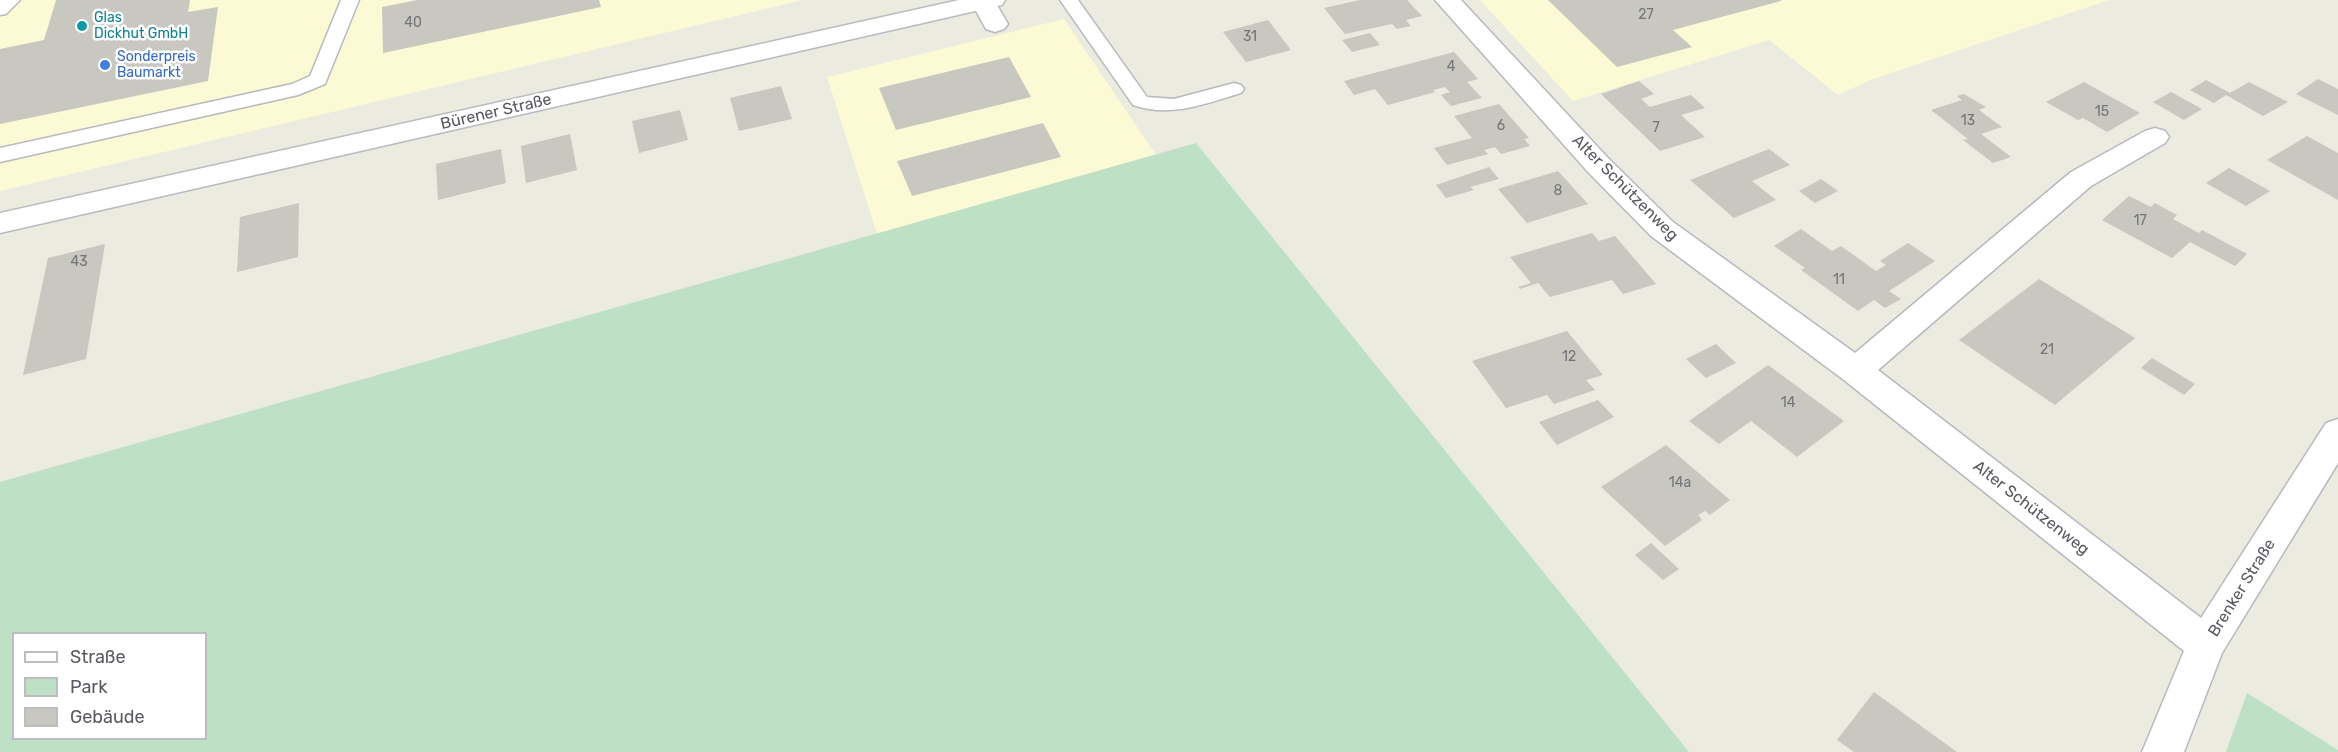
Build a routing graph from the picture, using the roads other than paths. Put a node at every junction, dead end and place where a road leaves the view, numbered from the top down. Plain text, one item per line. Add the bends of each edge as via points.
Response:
1 (11, 0) edge
2 (350, 0) edge
3 (1070, 0) edge
4 (1447, 0) edge
5 (988, 6) edge
6 (0, 10) edge
7 (1234, 89) dead end
8 (2156, 137) dead end
9 (0, 155) edge
10 (0, 224) edge
11 (1856, 371) junction
12 (2338, 433) edge
13 (2206, 645) junction
14 (2163, 752) edge

1 - 6 lane
2 - 9 lane via 318,80 298,89
3 - 7 lane via 1140,101 1151,107
4 - 11 street, Alter Schützenweg via 1662,229
5 - 10 street, Bürener Straße
8 - 11 street via 2081,179
11 - 13 street, Alter Schützenweg
12 - 13 street, Brenker Straße
13 - 14 street, Brenker Straße

